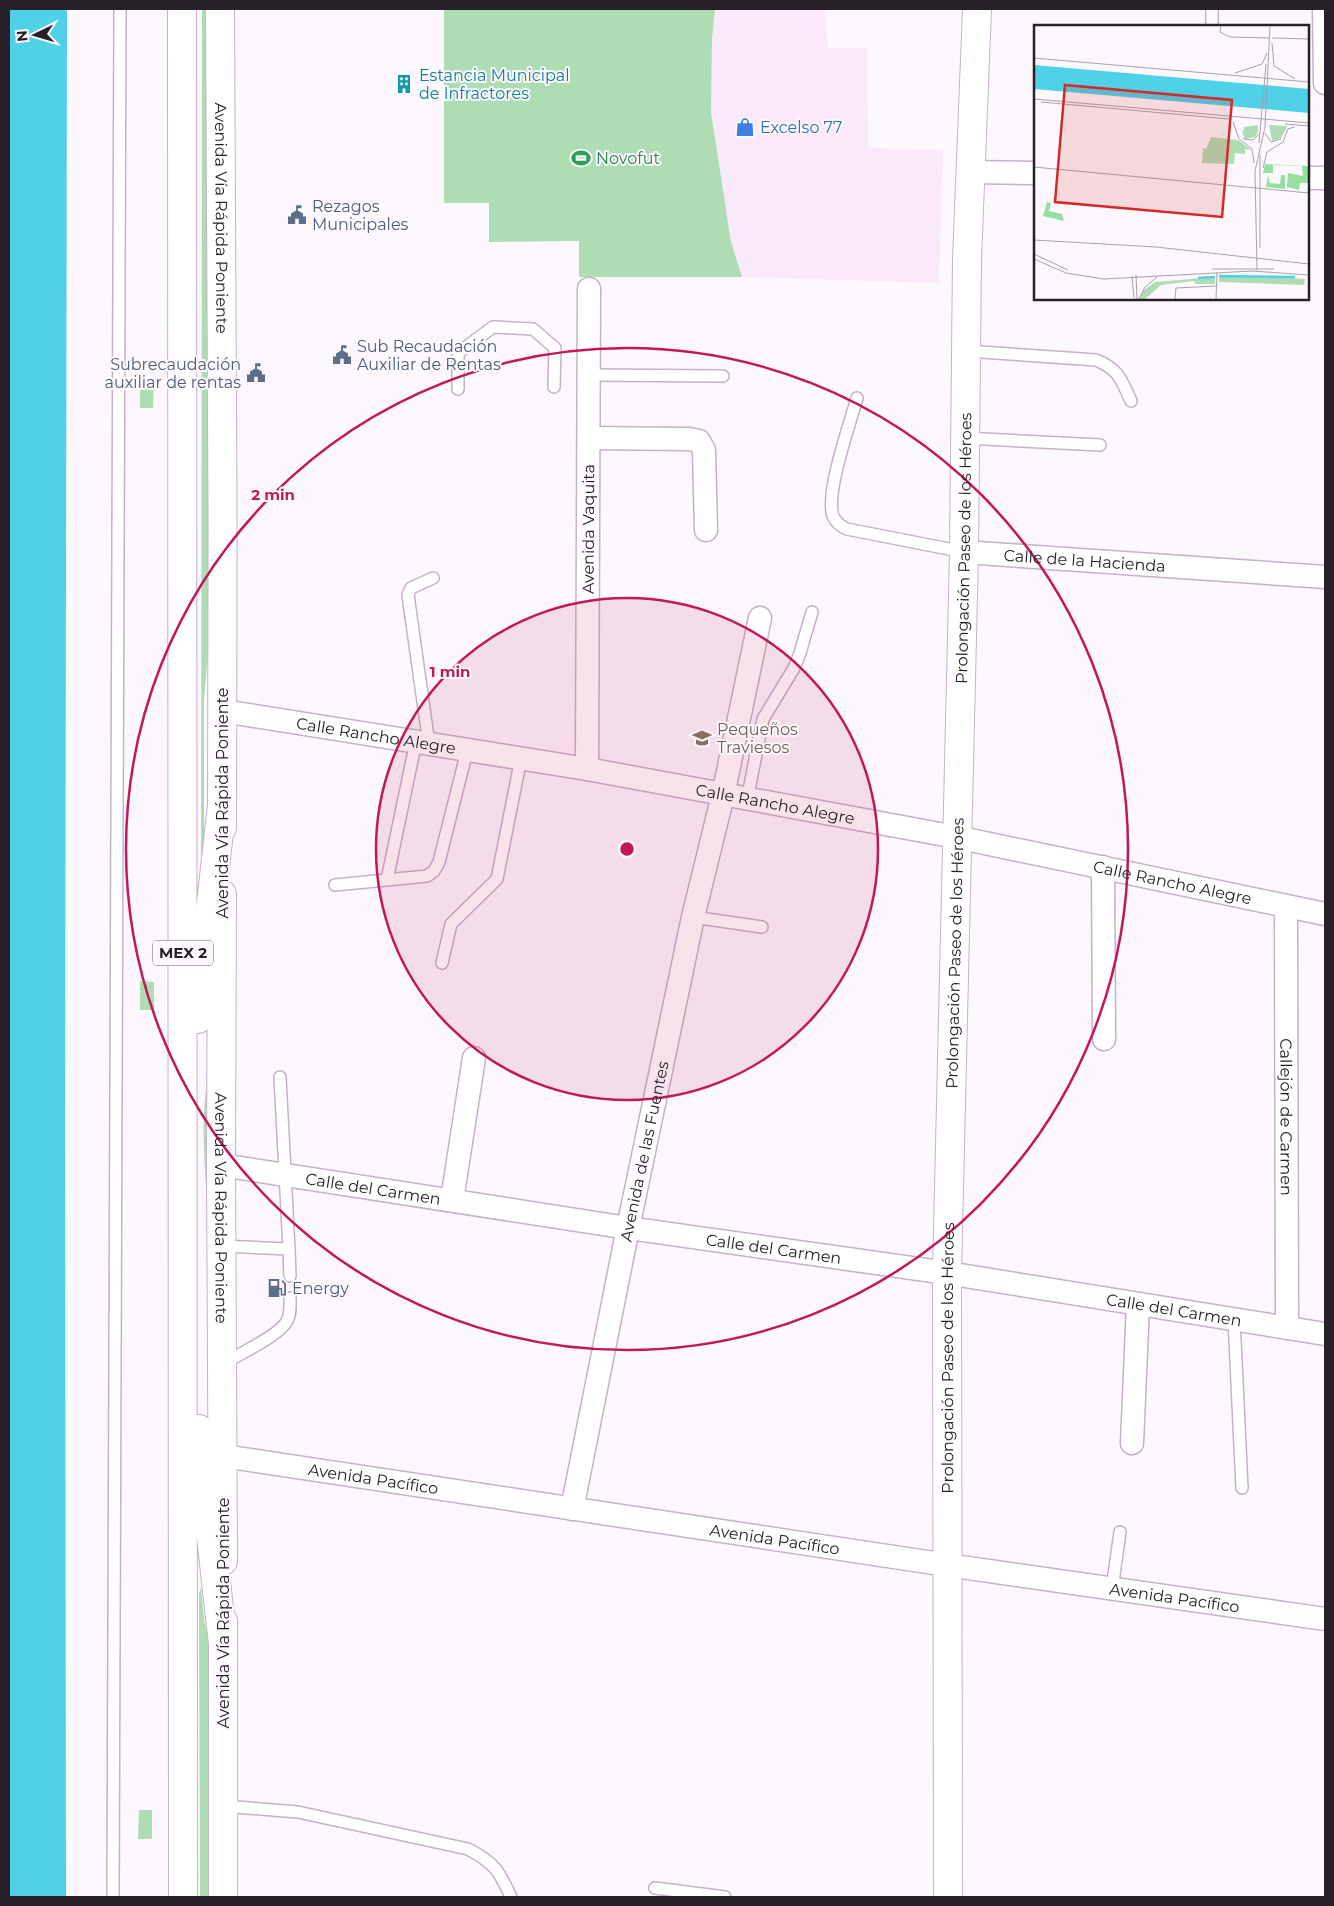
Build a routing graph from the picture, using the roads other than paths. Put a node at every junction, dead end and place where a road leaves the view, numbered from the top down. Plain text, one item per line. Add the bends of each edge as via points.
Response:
1 (120, 9) edge
2 (182, 9) edge
3 (220, 9) edge
4 (978, 9) edge
5 (1212, 9) edge
6 (1324, 9) edge
7 (1212, 25) edge
8 (1325, 83) edge
9 (970, 172) junction
10 (1034, 173) edge
11 (1309, 178) edge
12 (1325, 178) edge
13 (589, 289) dead end
14 (966, 351) junction
15 (589, 375) junction
16 (723, 376) dead end
17 (554, 387) dead end
18 (458, 389) dead end
19 (858, 398) dead end
20 (1131, 402) dead end
21 (589, 438) junction
22 (965, 438) junction
23 (1100, 445) dead end
24 (706, 530) dead end
25 (964, 552) junction
26 (1325, 577) edge
27 (433, 578) dead end
28 (812, 612) dead end
29 (760, 618) dead end
30 (223, 711) junction
31 (422, 743) junction
32 (467, 751) junction
33 (521, 758) junction
34 (588, 770) junction
35 (723, 795) junction
36 (747, 800) junction
37 (222, 805) junction
38 (956, 836) junction
39 (1103, 868) junction
40 (388, 880) junction
41 (335, 885) dead end
42 (1286, 907) junction
43 (1325, 914) edge
44 (693, 918) junction
45 (762, 927) dead end
46 (442, 963) dead end
47 (1104, 1039) dead end
48 (474, 1058) dead end
49 (280, 1077) dead end
50 (182, 1149) junction
51 (220, 1164) junction
52 (284, 1174) junction
53 (452, 1200) junction
54 (628, 1228) junction
55 (222, 1246) junction
56 (289, 1249) junction
57 (947, 1273) junction
58 (290, 1276) dead end
59 (183, 1283) junction
60 (290, 1298) dead end
61 (1138, 1304) junction
62 (1234, 1319) junction
63 (1287, 1328) junction
64 (1325, 1334) edge
65 (222, 1364) junction
66 (1132, 1443) dead end
67 (223, 1456) junction
68 (1242, 1488) dead end
69 (572, 1509) junction
70 (1120, 1532) dead end
71 (947, 1565) junction
72 (1112, 1589) junction
73 (1325, 1619) edge
74 (223, 1644) junction
75 (223, 1806) junction
76 (655, 1888) dead end
77 (113, 1897) edge
78 (183, 1897) edge
79 (223, 1897) edge
80 (511, 1897) edge
81 (725, 1897) edge
82 (948, 1897) edge

1 - 77 lane
2 - 50 main road, MEX 2
3 - 30 main road, Avenida Vía Rápida Poniente
4 - 9 main road, Prolongación Paseo de los Héroes
5 - 7 lane
6 - 8 street
9 - 10 street
9 - 14 main road, Prolongación Paseo de los Héroes via 962,259
11 - 12 street
13 - 15 street, Avenida Vaquita
14 - 20 lane via 1096,360 1110,366 1119,376
14 - 22 main road, Prolongación Paseo de los Héroes
15 - 16 lane
15 - 21 street, Avenida Vaquita
17 - 18 lane via 555,348 533,328 493,327 458,353
19 - 25 lane, Calle de la Hacienda via 835,480 832,504 837,524 847,529
21 - 24 street via 699,441 704,450
21 - 34 street, Avenida Vaquita
22 - 23 lane
22 - 25 main road, Prolongación Paseo de los Héroes
25 - 26 street, Calle de la Hacienda
25 - 38 main road, Prolongación Paseo de los Héroes
27 - 31 lane via 411,588 408,595
28 - 36 lane via 794,668 763,719
29 - 35 street, Avenida de las Fuentes
30 - 31 street, Calle Rancho Alegre
30 - 37 main road, Avenida Vía Rápida Poniente
31 - 32 street, Calle Rancho Alegre
31 - 40 lane
32 - 33 street, Calle Rancho Alegre
32 - 40 lane via 437,866 427,876
33 - 34 street, Calle Rancho Alegre
33 - 46 lane via 497,879 451,924
34 - 35 street, Calle Rancho Alegre
35 - 36 street, Calle Rancho Alegre
35 - 44 street, Avenida de las Fuentes
36 - 38 street, Calle Rancho Alegre
37 - 50 main road
37 - 51 main road, Avenida Vía Rápida Poniente
38 - 39 street, Calle Rancho Alegre
38 - 57 main road, Prolongación Paseo de los Héroes
39 - 42 street, Calle Rancho Alegre
39 - 47 street
40 - 41 lane
42 - 43 street, Calle Rancho Alegre
42 - 63 street, Callejón de Carmen
44 - 45 lane
44 - 54 street, Avenida de las Fuentes
48 - 53 street
49 - 52 lane
50 - 59 main road, MEX 2
51 - 52 street, Calle del Carmen
51 - 55 main road, Avenida Vía Rápida Poniente
52 - 53 street, Calle del Carmen
52 - 56 lane
53 - 54 street, Calle del Carmen
54 - 57 street, Calle del Carmen
54 - 69 street, Avenida de las Fuentes
55 - 56 lane
55 - 65 main road, Avenida Vía Rápida Poniente
56 - 58 lane
57 - 61 street, Calle del Carmen
57 - 71 main road, Prolongación Paseo de los Héroes
59 - 74 main road
59 - 78 main road, MEX 2
60 - 65 lane via 287,1322 277,1332
61 - 62 street, Calle del Carmen
61 - 66 street
62 - 63 street, Calle del Carmen
62 - 68 lane
63 - 64 street, Calle del Carmen
65 - 67 main road, Avenida Vía Rápida Poniente
67 - 69 street, Avenida Pacífico
67 - 74 main road, Avenida Vía Rápida Poniente
69 - 71 street, Avenida Pacífico
70 - 72 lane
71 - 72 street, Avenida Pacífico
71 - 82 main road, Prolongación Paseo de los Héroes
72 - 73 street, Avenida Pacífico
74 - 75 main road, Avenida Vía Rápida Poniente
75 - 79 main road, Avenida Vía Rápida Poniente
75 - 80 lane via 298,1812 468,1849 486,1858 499,1872
76 - 81 lane

